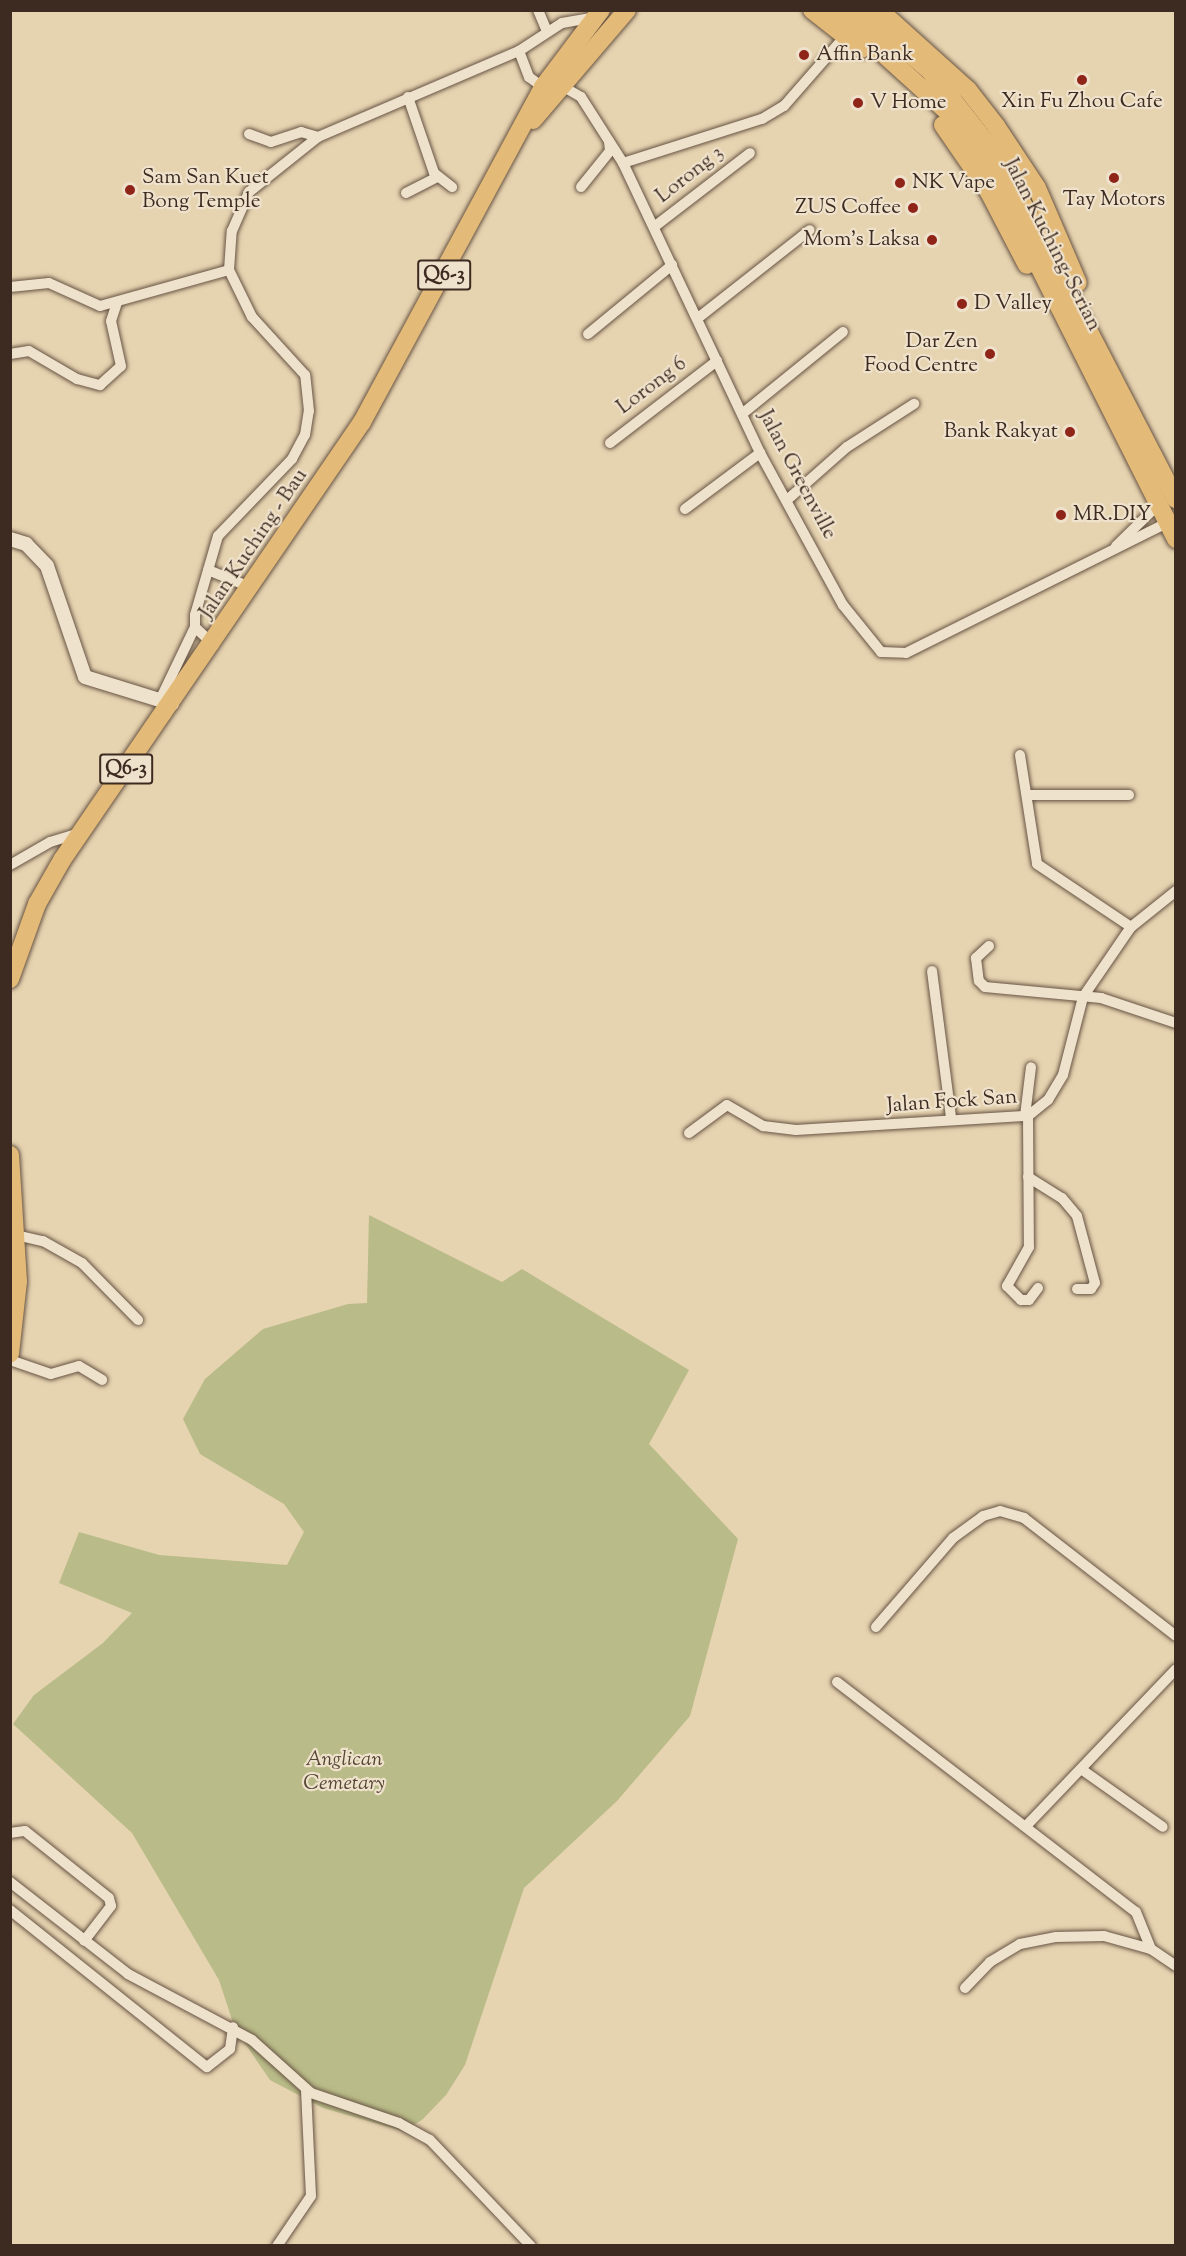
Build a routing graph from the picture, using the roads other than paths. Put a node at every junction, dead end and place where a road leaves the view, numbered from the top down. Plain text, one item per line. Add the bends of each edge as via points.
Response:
1 (538, 10) edge
2 (627, 10) edge
3 (812, 10) edge
4 (835, 10) edge
5 (858, 10) edge
6 (879, 10) edge
7 (598, 14) edge
8 (547, 31) junction
9 (845, 36) junction
10 (519, 51) junction
11 (562, 86) junction
12 (543, 87) junction
13 (408, 97) junction
14 (955, 109) junction
15 (525, 128) junction
16 (249, 134) dead end
17 (318, 137) junction
18 (609, 141) junction
19 (750, 153) dead end
20 (623, 163) junction
21 (437, 177) junction
22 (452, 187) dead end
23 (581, 187) dead end
24 (406, 193) dead end
25 (654, 227) junction
26 (810, 230) dead end
27 (672, 265) junction
28 (230, 270) junction
29 (10, 287) edge
30 (117, 303) junction
31 (698, 318) junction
32 (1088, 322) junction
33 (843, 332) dead end
34 (1070, 333) junction
35 (588, 334) dead end
36 (10, 354) edge
37 (717, 361) junction
38 (914, 404) dead end
39 (742, 414) junction
40 (610, 442) dead end
41 (760, 453) junction
42 (1176, 499) edge
43 (787, 500) junction
44 (1158, 505) junction
45 (685, 508) dead end
46 (1167, 523) junction
47 (10, 539) edge
48 (1176, 539) edge
49 (1116, 546) junction
50 (208, 570) junction
51 (250, 587) junction
52 (195, 627) junction
53 (214, 645) junction
54 (166, 702) junction
55 (1020, 755) dead end
56 (1026, 795) junction
57 (1129, 795) dead end
58 (80, 833) junction
59 (10, 866) edge
60 (1176, 891) edge
61 (1131, 927) junction
62 (989, 946) dead end
63 (932, 971) dead end
64 (10, 979) edge
65 (1083, 997) junction
66 (1176, 1023) edge
67 (1031, 1067) dead end
68 (1026, 1116) junction
69 (951, 1117) junction
70 (689, 1133) dead end
71 (10, 1155) edge
72 (1028, 1177) junction
73 (16, 1235) junction
74 (14, 1281) edge
75 (1038, 1288) dead end
76 (1077, 1289) dead end
77 (138, 1320) dead end
78 (10, 1354) edge
79 (10, 1360) edge
80 (102, 1380) dead end
81 (876, 1627) dead end
82 (1176, 1636) edge
83 (1176, 1670) edge
84 (837, 1682) dead end
85 (1081, 1769) junction
86 (1028, 1824) junction
87 (1163, 1827) dead end
88 (10, 1833) edge
89 (10, 1882) edge
90 (10, 1910) edge
91 (84, 1941) junction
92 (1151, 1949) junction
93 (1176, 1966) edge
94 (965, 1988) dead end
95 (233, 2027) junction
96 (306, 2089) junction
97 (287, 2241) edge
98 (277, 2246) edge
99 (531, 2246) edge

1 - 8 street
2 - 11 main road, Jalan Kuching - Bau
3 - 9 main road
4 - 14 main road, Jalan Kuching-Serian
5 - 14 main road, Jalan Kuching-Serian
6 - 32 main road via 968,90 1012,149 1070,262
7 - 8 street
7 - 12 main road, Jalan Kuching - Bau
8 - 10 street
9 - 20 street via 784,106 762,119
9 - 34 main road via 948,129
10 - 12 street via 529,77
10 - 13 street
11 - 15 main road, Jalan Kuching - Bau
11 - 18 street, Jalan Greenville via 581,97
12 - 15 main road, Jalan Kuching - Bau
13 - 17 street
13 - 21 street
14 - 32 main road, Jalan Kuching-Serian via 1000,160
14 - 34 main road, Jalan Kuching-Serian via 999,184
15 - 51 main road, Jalan Kuching - Bau / Q6-3 via 362,422
16 - 17 street via 271,142 301,132
17 - 28 street via 249,192 232,231
18 - 20 street, Jalan Greenville
18 - 23 street via 610,150
19 - 25 street, Lorong 3
20 - 25 street, Jalan Greenville
21 - 22 street
21 - 24 street
25 - 27 street, Jalan Greenville
26 - 31 street
27 - 31 street, Jalan Greenville
27 - 35 street
28 - 30 street
28 - 50 street via 252,317 305,375 309,411 305,435 292,459 231,518 218,536
29 - 30 street via 35,281 90,305
30 - 36 street via 111,321 121,366 100,385 29,351
31 - 37 street, Jalan Greenville
32 - 42 main road, Jalan Kuching-Serian
33 - 39 street
34 - 44 main road, Jalan Kuching-Serian
37 - 39 street, Jalan Greenville
37 - 40 street, Lorong 6
38 - 43 street via 847,447
39 - 41 street, Jalan Greenville
41 - 43 street, Jalan Greenville
41 - 45 street
43 - 49 street, Jalan Greenville via 866,639 881,652 895,656
44 - 46 main road, Jalan Kuching-Serian
44 - 49 street, Jalan Greenville
46 - 48 main road, Jalan Kuching-Serian
46 - 49 street, Jalan Greenville
47 - 54 street via 26,544 47,566 84,677 134,696
50 - 51 street
50 - 52 street
51 - 53 main road, Jalan Kuching - Bau / Q6-3
52 - 53 street
52 - 54 street
53 - 54 main road, Jalan Kuching - Bau / Q6-3
54 - 58 main road, Jalan Kuching - Bau / Q6-3
55 - 56 street
56 - 57 street
56 - 61 street via 1032,852 1041,870
58 - 59 street via 50,842
58 - 64 main road, Jalan Kuching - Bau / Q6-3 via 38,904
60 - 61 street, Jalan Fock San
61 - 65 street, Jalan Fock San
62 - 65 street via 976,958 981,984
63 - 69 street
65 - 66 street
65 - 68 street, Jalan Fock San via 1063,1075 1048,1100
67 - 68 street
68 - 69 street, Jalan Fock San
68 - 72 street
69 - 70 street, Jalan Fock San via 937,1125 796,1130 763,1126 727,1106
71 - 73 main road
72 - 75 street via 1029,1247 1007,1286 1021,1300 1029,1300
72 - 76 street via 1062,1198 1077,1216 1095,1283 1091,1289
73 - 74 main road
73 - 77 street via 43,1241 82,1263
74 - 78 main road
79 - 80 street via 51,1374 79,1366
81 - 82 street via 953,1538 983,1516 1000,1511 1024,1518
83 - 85 street
84 - 86 street
85 - 86 street
85 - 87 street
86 - 92 street via 1136,1912
88 - 91 street via 25,1832 109,1898 111,1906
89 - 91 street
90 - 95 street via 207,2067 230,2049
91 - 95 street via 140,1982
92 - 93 street
92 - 94 street via 1104,1936 1020,1944 990,1962
95 - 96 street
96 - 97 street via 310,2196
96 - 99 street via 399,2123 430,2140
97 - 98 street

